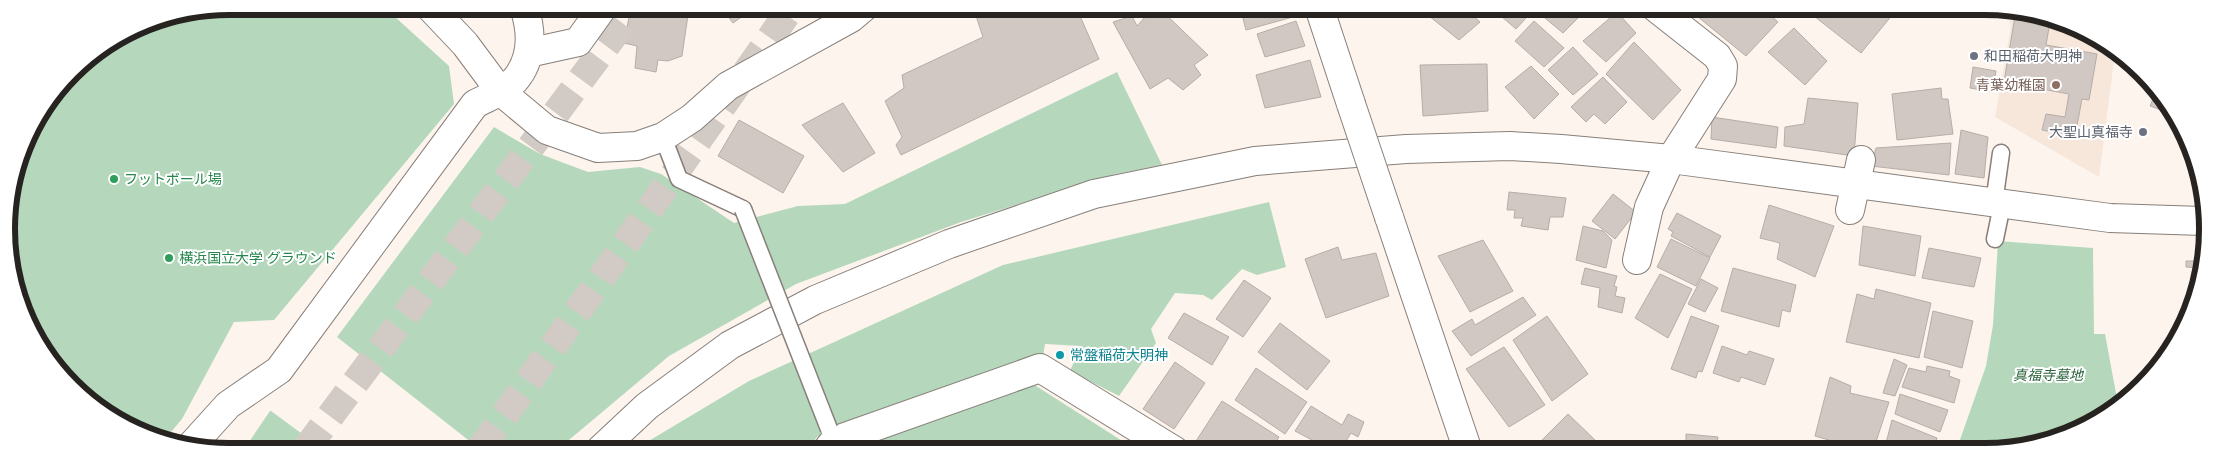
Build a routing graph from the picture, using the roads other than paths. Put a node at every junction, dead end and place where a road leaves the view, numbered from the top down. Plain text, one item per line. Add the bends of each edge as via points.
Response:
1 (438, 15) edge
2 (526, 15) edge
3 (597, 15) edge
4 (855, 15) edge
5 (1322, 15) edge
6 (1665, 15) edge
7 (528, 53) junction
8 (500, 91) junction
9 (663, 137) junction
10 (2001, 153) dead end
11 (1671, 159) junction
12 (1858, 172) junction
13 (1998, 204) junction
14 (1850, 210) dead end
15 (2199, 221) edge
16 (1995, 239) dead end
17 (1637, 260) dead end
18 (196, 440) edge
19 (830, 440) edge
20 (607, 443) edge
21 (1162, 443) edge
22 (1465, 443) edge

1 - 8 street
2 - 7 street via 530,32
3 - 7 street via 578,42
4 - 9 street via 728,86 692,118
5 - 22 street, bridge
6 - 11 street via 1717,56 1723,66 1722,78
7 - 8 street via 515,80
8 - 9 street via 547,130 598,148 637,146
8 - 18 street via 475,104 279,370 228,404
9 - 19 lane, bridge via 679,179 743,209
10 - 13 lane
11 - 12 street
11 - 17 street via 1649,207
11 - 20 street via 1510,146 1406,149 1255,161 1094,194 949,244 815,300 730,345 647,406
12 - 13 street
12 - 14 street
13 - 15 street via 2110,218
13 - 16 lane
19 - 21 street via 1040,368

